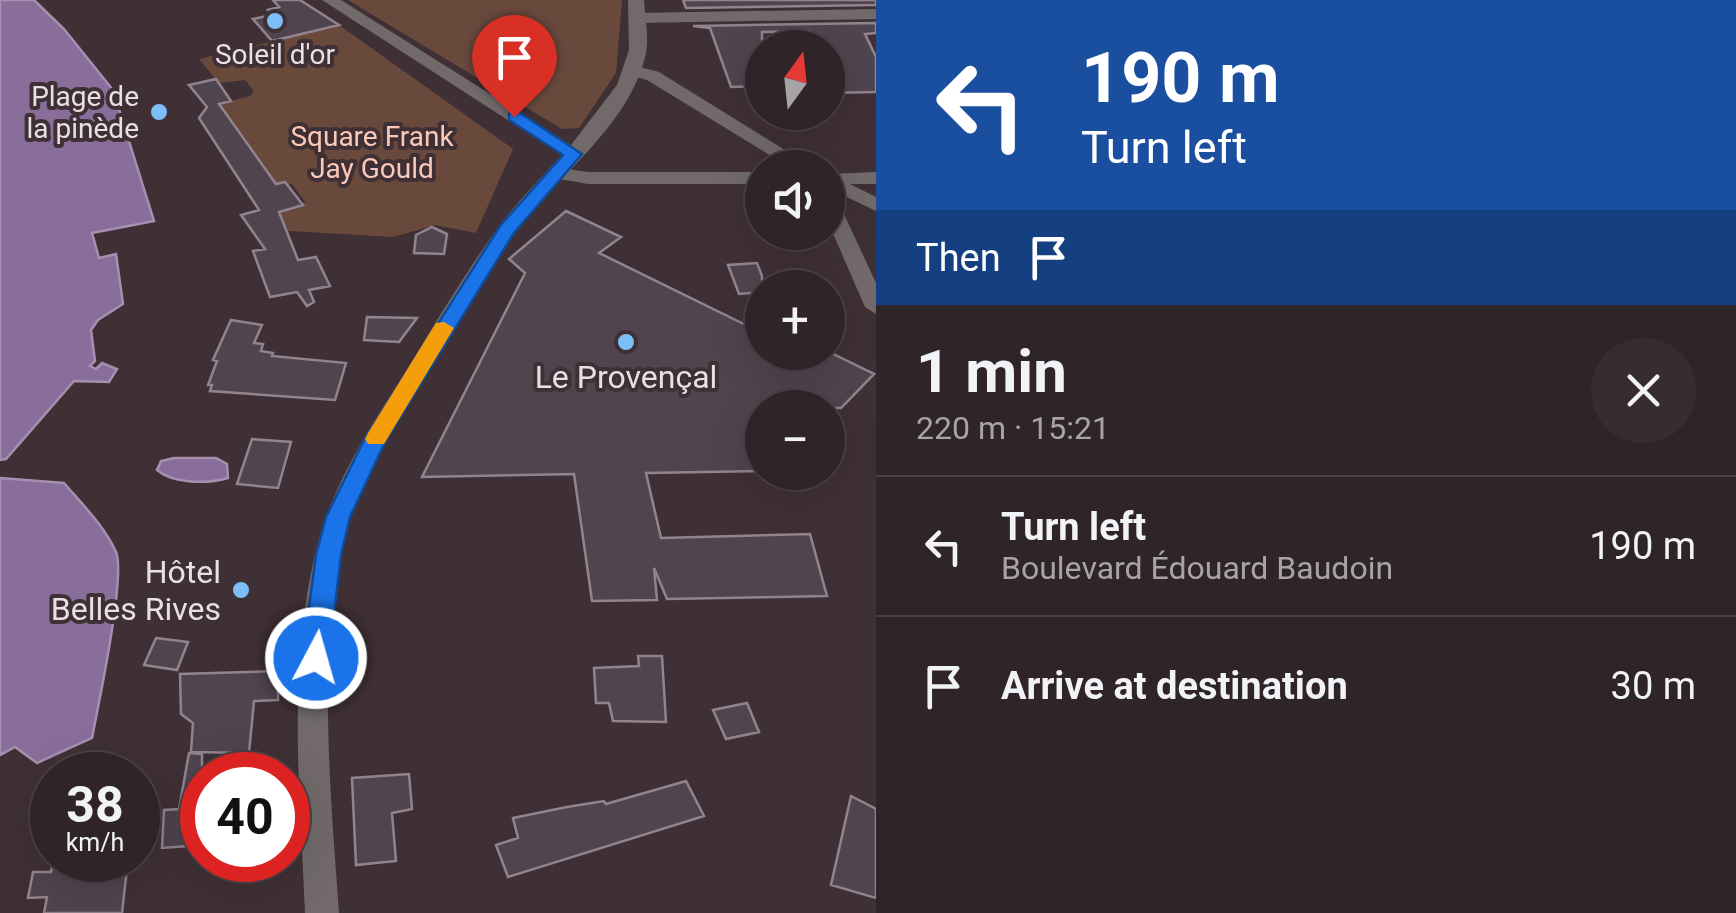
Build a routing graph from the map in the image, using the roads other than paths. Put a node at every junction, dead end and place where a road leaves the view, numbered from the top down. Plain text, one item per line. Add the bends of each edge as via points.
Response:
1 (330, 0) edge
2 (636, 9) edge
3 (876, 14) edge
4 (632, 70) junction
5 (775, 150) edge
6 (573, 154) junction
7 (745, 178) edge
8 (876, 178) edge
9 (845, 179) edge
10 (845, 189) edge
11 (876, 205) edge
12 (845, 238) edge
13 (876, 307) edge
14 (322, 913) edge

1 - 6 street
2 - 3 street
2 - 4 street
4 - 5 street via 653,76
4 - 6 street
6 - 7 street via 588,178
6 - 14 street via 474,278 376,440 338,517 316,658
8 - 9 street
10 - 11 street
12 - 13 street

